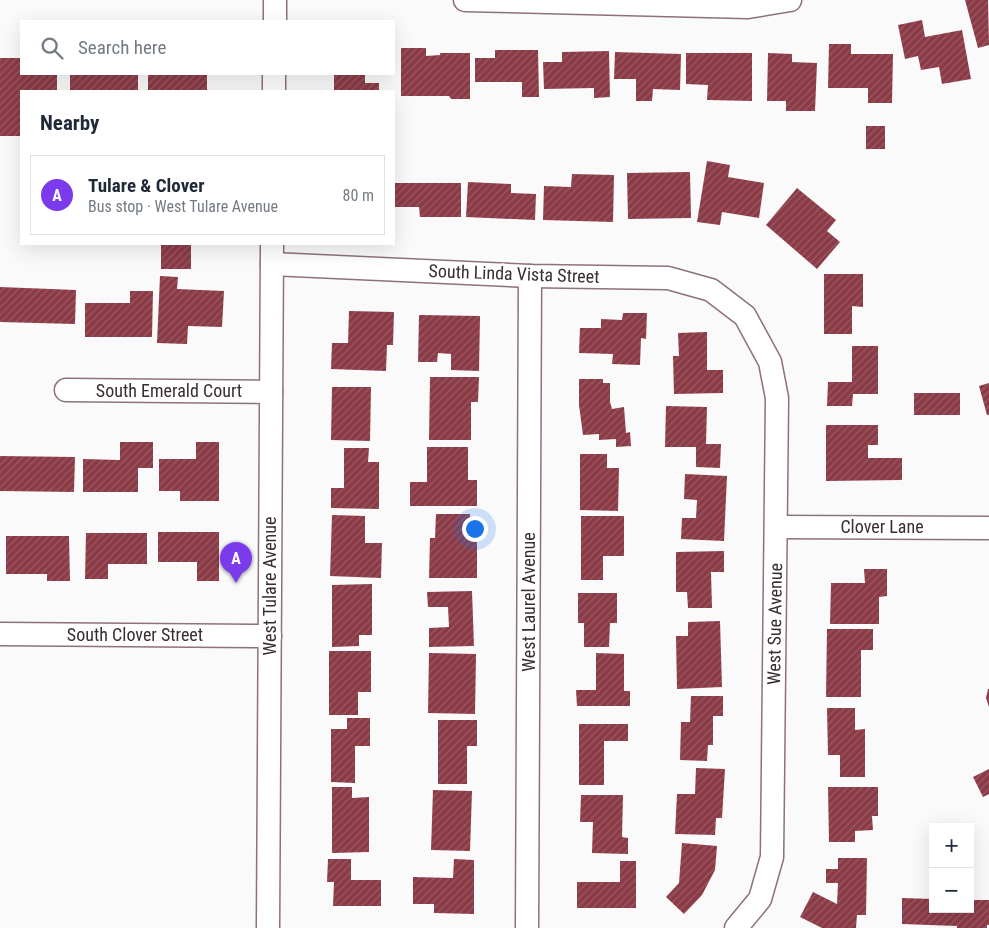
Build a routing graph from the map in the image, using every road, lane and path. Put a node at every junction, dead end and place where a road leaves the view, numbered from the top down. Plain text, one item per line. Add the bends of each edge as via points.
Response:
1 (275, 0) edge
2 (465, 0) edge
3 (790, 0) edge
4 (275, 20) edge
5 (274, 75) edge
6 (274, 90) edge
7 (272, 254) edge
8 (530, 276) junction
9 (745, 316) joint
10 (66, 390) dead end
11 (271, 392) junction
12 (776, 527) junction
13 (989, 528) edge
14 (0, 634) edge
15 (270, 636) junction
16 (268, 928) edge
17 (527, 928) edge
18 (736, 928) edge

1 - 4 street
2 - 3 street via 748,7
5 - 6 street
7 - 8 street, South Linda Vista Street
7 - 11 street, West Tulare Avenue
8 - 9 street, South Linda Vista Street via 668,278 711,290
8 - 17 street, West Laurel Avenue
9 - 12 street, West Sue Avenue via 770,362 776,398
10 - 11 street, South Emerald Court
11 - 15 street, West Tulare Avenue
12 - 13 street, Clover Lane
12 - 18 street, West Sue Avenue via 772,857 760,899
14 - 15 street, South Clover Street
15 - 16 street, West Tulare Avenue

